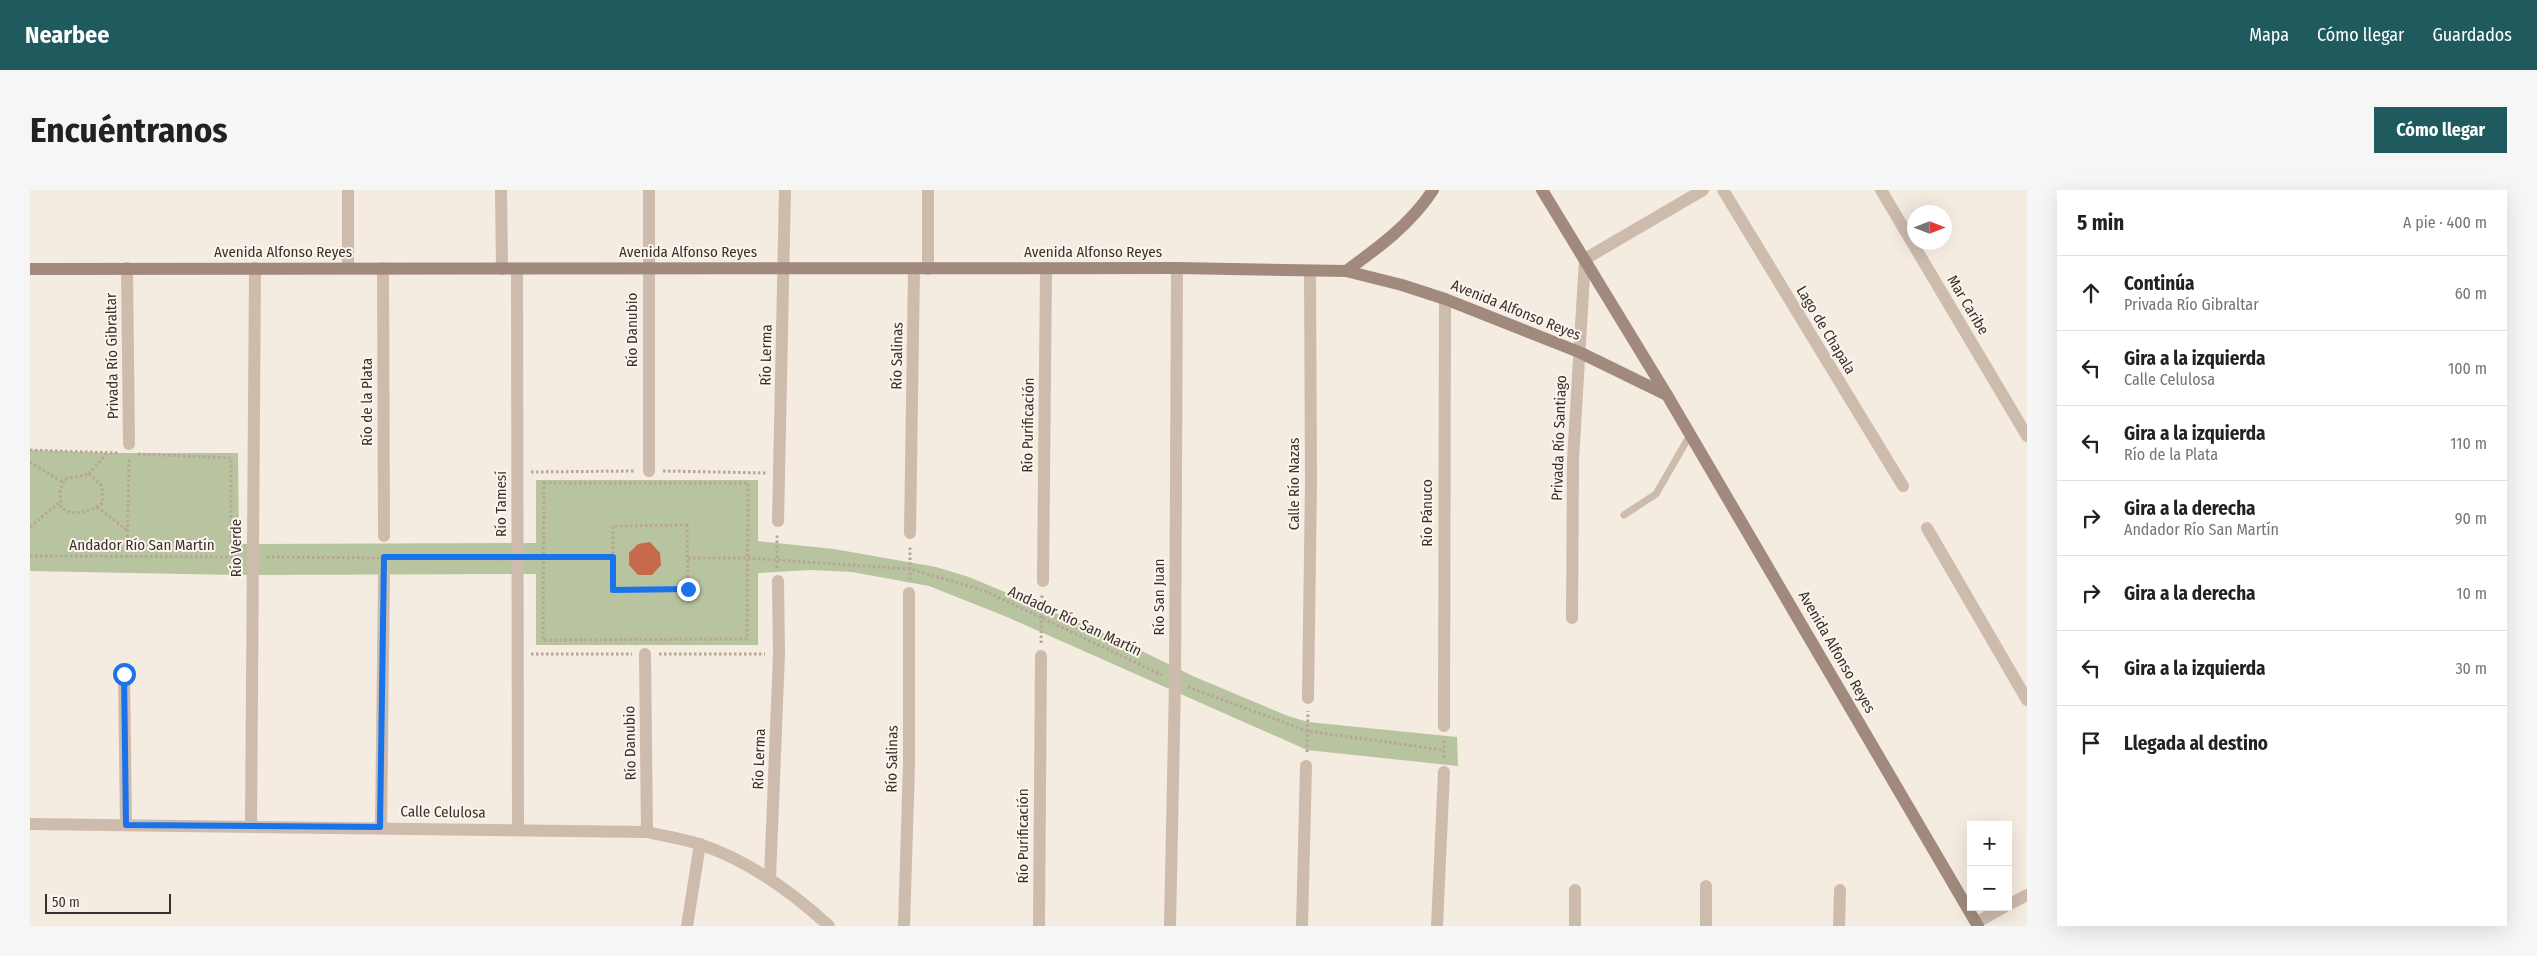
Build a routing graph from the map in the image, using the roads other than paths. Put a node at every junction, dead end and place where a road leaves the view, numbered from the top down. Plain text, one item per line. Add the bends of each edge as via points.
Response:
1 (348, 190) edge
2 (502, 190) edge
3 (649, 190) edge
4 (784, 190) edge
5 (928, 190) edge
6 (1433, 190) edge
7 (1542, 190) edge
8 (1702, 190) edge
9 (1723, 190) edge
10 (1881, 190) edge
11 (1585, 259) junction
12 (127, 268) junction
13 (255, 268) junction
14 (348, 268) junction
15 (383, 268) junction
16 (784, 268) junction
17 (1046, 268) junction
18 (1178, 268) junction
19 (30, 269) edge
20 (502, 269) junction
21 (517, 269) junction
22 (648, 269) junction
23 (914, 269) junction
24 (928, 269) junction
25 (1310, 271) junction
26 (1346, 271) junction
27 (1445, 299) junction
28 (1579, 352) junction
29 (1667, 395) junction
30 (1690, 434) junction
31 (2027, 436) edge
32 (130, 449) road end
33 (649, 471) dead end
34 (1903, 486) dead end
35 (1624, 515) dead end
36 (778, 521) road end
37 (1927, 528) dead end
38 (910, 533) road end
39 (384, 536) road end
40 (384, 576) road end
41 (778, 581) road end
42 (1043, 581) road end
43 (909, 593) road end
44 (1572, 618) dead end
45 (645, 654) dead end
46 (1041, 656) road end
47 (124, 674) dead end
48 (1308, 698) road end
49 (2027, 700) edge
50 (1444, 726) road end
51 (1306, 766) road end
52 (1444, 772) road end
53 (30, 824) edge
54 (126, 825) junction
55 (251, 827) junction
56 (380, 827) junction
57 (518, 830) junction
58 (647, 832) junction
59 (700, 844) junction
60 (770, 878) junction
61 (1706, 886) dead end
62 (1576, 890) dead end
63 (1840, 890) dead end
64 (2027, 894) edge
65 (2012, 903) edge
66 (1998, 911) edge
67 (825, 924) edge
68 (1977, 924) edge
69 (687, 926) edge
70 (904, 926) edge
71 (1039, 926) edge
72 (1170, 926) edge
73 (1302, 926) edge
74 (1437, 926) edge
75 (1575, 926) edge
76 (1706, 926) edge
77 (1839, 926) edge

1 - 14 street
2 - 20 street
3 - 22 street, Río Danubio
4 - 16 street, Río Lerma
5 - 24 street
6 - 26 street via 1404,225
7 - 11 street, Avenida Alfonso Reyes
8 - 11 street
9 - 34 street, Lago de Chapala
10 - 31 street, Mar Caribe
11 - 28 street, Privada Río Santiago
11 - 29 street, Avenida Alfonso Reyes
12 - 13 street, Avenida Alfonso Reyes
12 - 19 street, Avenida Alfonso Reyes
12 - 32 street, Privada Río Gibraltar
13 - 14 street, Avenida Alfonso Reyes
13 - 55 street, Río Verde
14 - 15 street, Avenida Alfonso Reyes
15 - 20 street, Avenida Alfonso Reyes
15 - 39 street, Río de la Plata
16 - 22 street, Avenida Alfonso Reyes
16 - 23 street, Avenida Alfonso Reyes
16 - 36 street, Río Lerma
17 - 18 street, Avenida Alfonso Reyes
17 - 24 street, Avenida Alfonso Reyes
17 - 42 street, Río Purificación
18 - 25 street, Avenida Alfonso Reyes
18 - 72 street, Río San Juan
20 - 21 street, Avenida Alfonso Reyes
21 - 22 street, Avenida Alfonso Reyes
21 - 57 street, Río Tamesí
22 - 33 street, Río Danubio
23 - 24 street, Avenida Alfonso Reyes
23 - 38 street, Río Salinas
25 - 26 street, Avenida Alfonso Reyes
25 - 48 street, Calle Río Nazas
26 - 27 street, Avenida Alfonso Reyes
27 - 28 street, Avenida Alfonso Reyes
27 - 50 street, Río Pánuco
28 - 29 street, Avenida Alfonso Reyes
28 - 44 street, Privada Río Santiago via 1573,460
29 - 30 street, Avenida Alfonso Reyes
30 - 35 lane via 1656,494
30 - 68 street, Avenida Alfonso Reyes
37 - 49 street
40 - 56 street
41 - 60 street, Río Lerma via 779,654
43 - 70 street, Río Salinas via 909,764
45 - 58 street, Río Danubio
46 - 71 street, Río Purificación
47 - 54 street
51 - 73 street
52 - 74 street
53 - 54 street, Calle Celulosa
54 - 55 street, Calle Celulosa
55 - 56 street, Calle Celulosa
56 - 57 street, Calle Celulosa
57 - 58 street, Calle Celulosa
58 - 59 street, Calle Celulosa
59 - 60 street, Calle Celulosa
59 - 69 street
60 - 67 street, Calle Celulosa
61 - 76 street
62 - 75 street
63 - 77 street
64 - 65 street
66 - 68 street

